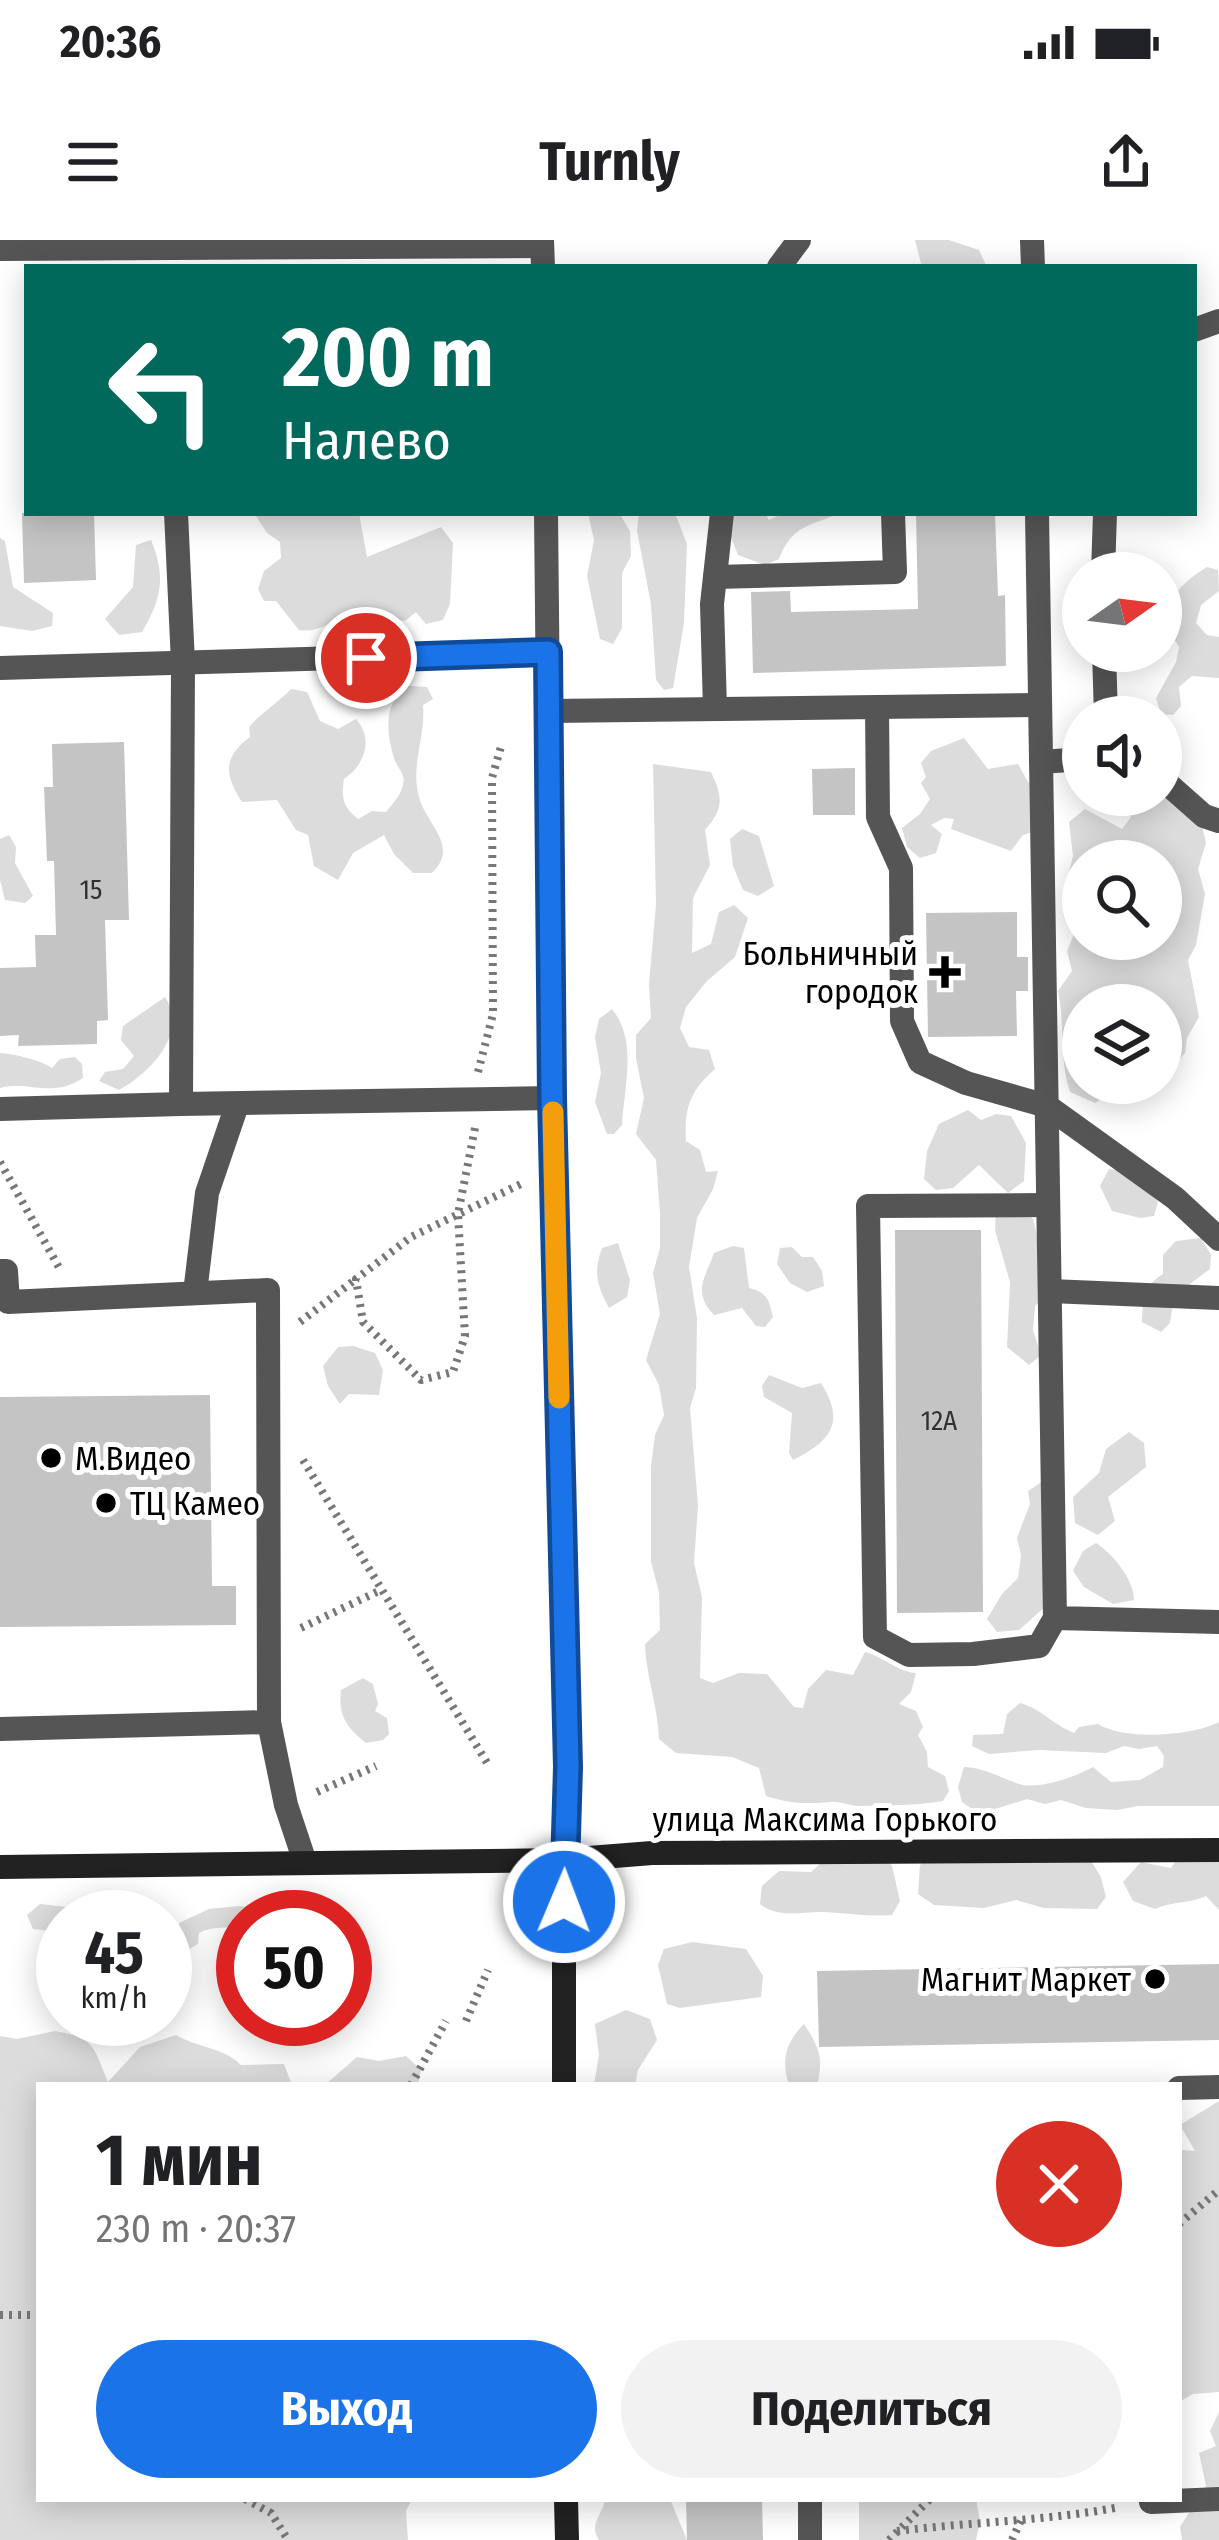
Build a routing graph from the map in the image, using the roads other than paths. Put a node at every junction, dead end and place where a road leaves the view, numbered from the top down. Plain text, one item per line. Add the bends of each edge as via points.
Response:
1 (0, 249) edge
2 (542, 251) edge
3 (93, 258) edge
4 (176, 516) edge
5 (546, 516) edge
6 (722, 516) edge
7 (893, 516) edge
8 (1037, 516) edge
9 (1105, 516) edge
10 (1104, 552) edge
11 (715, 578) junction
12 (548, 652) junction
13 (183, 663) junction
14 (0, 668) edge
15 (1040, 705) junction
16 (877, 707) junction
17 (716, 709) junction
18 (549, 711) junction
19 (1062, 760) edge
20 (1041, 762) junction
21 (1182, 797) edge
22 (1219, 821) edge
23 (552, 1098) junction
24 (182, 1104) junction
25 (237, 1105) junction
26 (1047, 1106) junction
27 (0, 1109) edge
28 (1048, 1205) junction
29 (1219, 1239) edge
30 (0, 1271) edge
31 (1050, 1291) junction
32 (195, 1293) junction
33 (1219, 1298) edge
34 (1055, 1618) junction
35 (1219, 1622) edge
36 (268, 1722) junction
37 (0, 1730) edge
38 (1219, 1850) edge
39 (565, 1860) junction
40 (305, 1862) junction
41 (0, 1867) edge
42 (564, 2082) edge
43 (1219, 2086) edge
44 (1182, 2088) edge
45 (1219, 2500) edge
46 (1182, 2501) edge
47 (566, 2502) edge
48 (809, 2502) edge
49 (567, 2540) edge
50 (810, 2540) edge

1 - 3 street
2 - 3 street
4 - 13 street
5 - 12 street
6 - 11 street
7 - 11 street via 895,572
8 - 15 street
9 - 10 street
11 - 17 street
12 - 13 street
12 - 18 street
13 - 14 street
13 - 24 street
15 - 16 street
15 - 20 street
16 - 17 street
16 - 26 street via 878,818 901,868 902,1021 920,1062
17 - 18 street
18 - 23 street
19 - 20 street
20 - 26 street
21 - 22 street
23 - 25 street
23 - 39 street
24 - 25 street
24 - 27 street
25 - 32 street via 207,1193
26 - 28 street
26 - 29 street
28 - 31 street
28 - 34 street via 868,1206 875,1637 909,1655 973,1654 1040,1646
30 - 32 street via 8,1302
31 - 33 street
31 - 34 street
32 - 36 street via 268,1290
34 - 35 street
36 - 37 street
36 - 40 street
38 - 39 main road, улица Максима Горького via 652,1852
39 - 40 main road, улица Максима Горького
39 - 42 main road
40 - 41 main road, улица Максима Горького
43 - 44 street
45 - 46 street
47 - 49 main road
48 - 50 street

